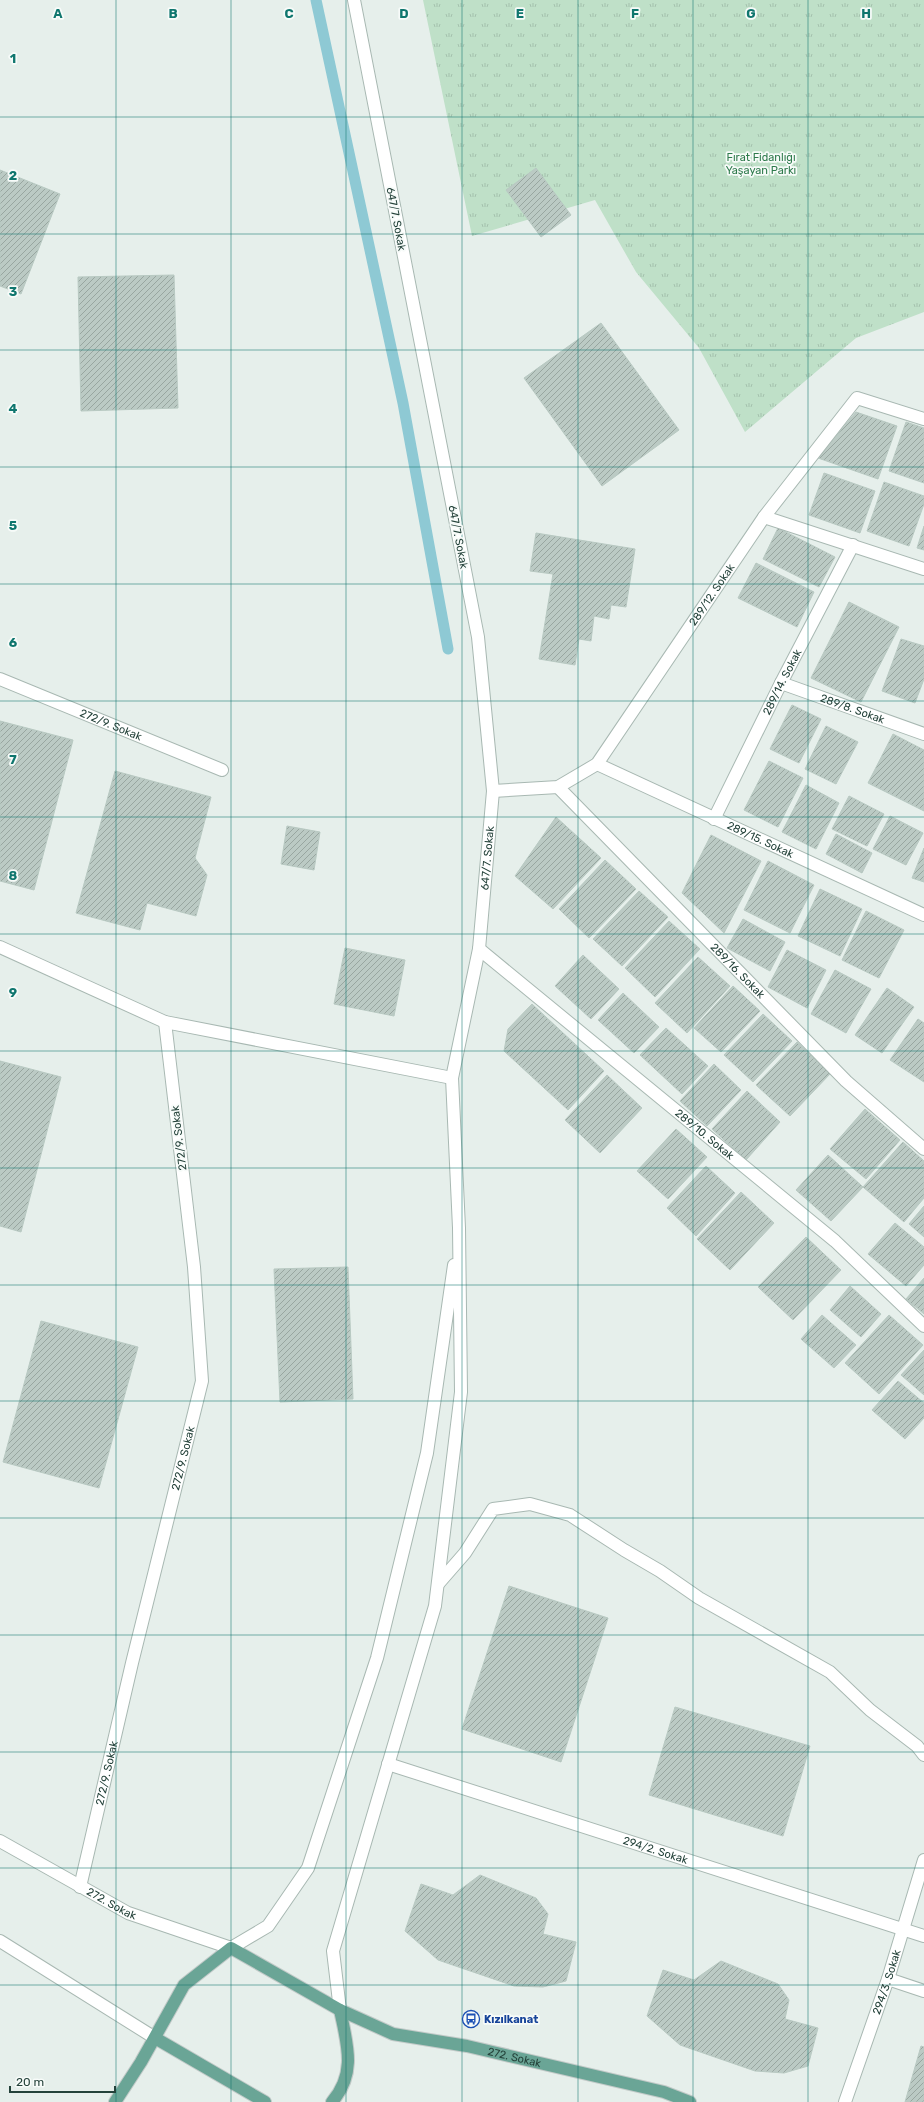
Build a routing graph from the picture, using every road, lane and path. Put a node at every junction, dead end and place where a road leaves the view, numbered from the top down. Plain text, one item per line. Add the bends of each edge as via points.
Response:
1 (354, 0) edge
2 (924, 419) edge
3 (764, 517) junction
4 (853, 545) junction
5 (924, 569) edge
6 (0, 679) edge
7 (781, 682) junction
8 (924, 734) edge
9 (596, 764) junction
10 (222, 770) dead end
11 (558, 787) junction
12 (493, 792) junction
13 (714, 820) junction
14 (924, 915) edge
15 (0, 947) edge
16 (479, 949) junction
17 (165, 1022) junction
18 (452, 1078) junction
19 (924, 1149) edge
20 (459, 1228) junction
21 (924, 1326) edge
22 (438, 1584) junction
23 (924, 1755) edge
24 (388, 1764) junction
25 (0, 1841) edge
26 (924, 1860) edge
27 (80, 1887) junction
28 (903, 1929) junction
29 (924, 1936) edge
30 (0, 1941) edge
31 (231, 1948) junction
32 (888, 1979) junction
33 (924, 1991) edge
34 (340, 2010) junction
35 (155, 2038) junction
36 (114, 2102) edge
37 (265, 2102) edge
38 (332, 2102) edge
39 (690, 2102) edge
40 (845, 2102) edge

1 - 12 street, 647/7. Sokak via 478,637
2 - 3 street, 289/12. Sokak via 856,398
3 - 4 street
3 - 9 street, 289/12. Sokak
4 - 5 street
4 - 7 street, 289/14. Sokak
6 - 10 street, 272/9. Sokak
7 - 8 street, 289/8. Sokak
7 - 13 street, 289/14. Sokak
9 - 11 street, 289/12. Sokak
9 - 13 street, 289/15. Sokak
11 - 12 street, 289/12. Sokak
11 - 19 street, 289/16. Sokak via 846,1081
12 - 16 street, 647/7. Sokak
13 - 14 street, 289/15. Sokak
15 - 17 street
16 - 18 street, 647/7. Sokak
16 - 21 street, 289/10. Sokak via 835,1241
17 - 18 street
17 - 27 street, 272/9. Sokak via 194,1267 202,1381
18 - 20 street, 647/7. Sokak
20 - 22 street via 461,1392
20 - 31 street via 426,1453 377,1658 308,1868 268,1926
22 - 23 street via 465,1553 493,1509 530,1504 570,1515 699,1598 830,1672 870,1710 917,1746
22 - 24 street via 435,1606
24 - 28 street, 294/2. Sokak
24 - 34 street via 333,1951
25 - 27 street, 272. Sokak
26 - 28 street, 294/3. Sokak
27 - 31 street, 272. Sokak via 128,1913
28 - 29 street, 294/2. Sokak
28 - 32 street, 294/3. Sokak
30 - 35 street
31 - 34 main road, 272. Sokak
31 - 35 main road via 184,1985
32 - 33 street
32 - 40 street, 294/3. Sokak
34 - 38 main road via 349,2056 342,2090
34 - 39 main road, 272. Sokak via 393,2034 482,2050 664,2092
35 - 36 main road
35 - 37 main road

